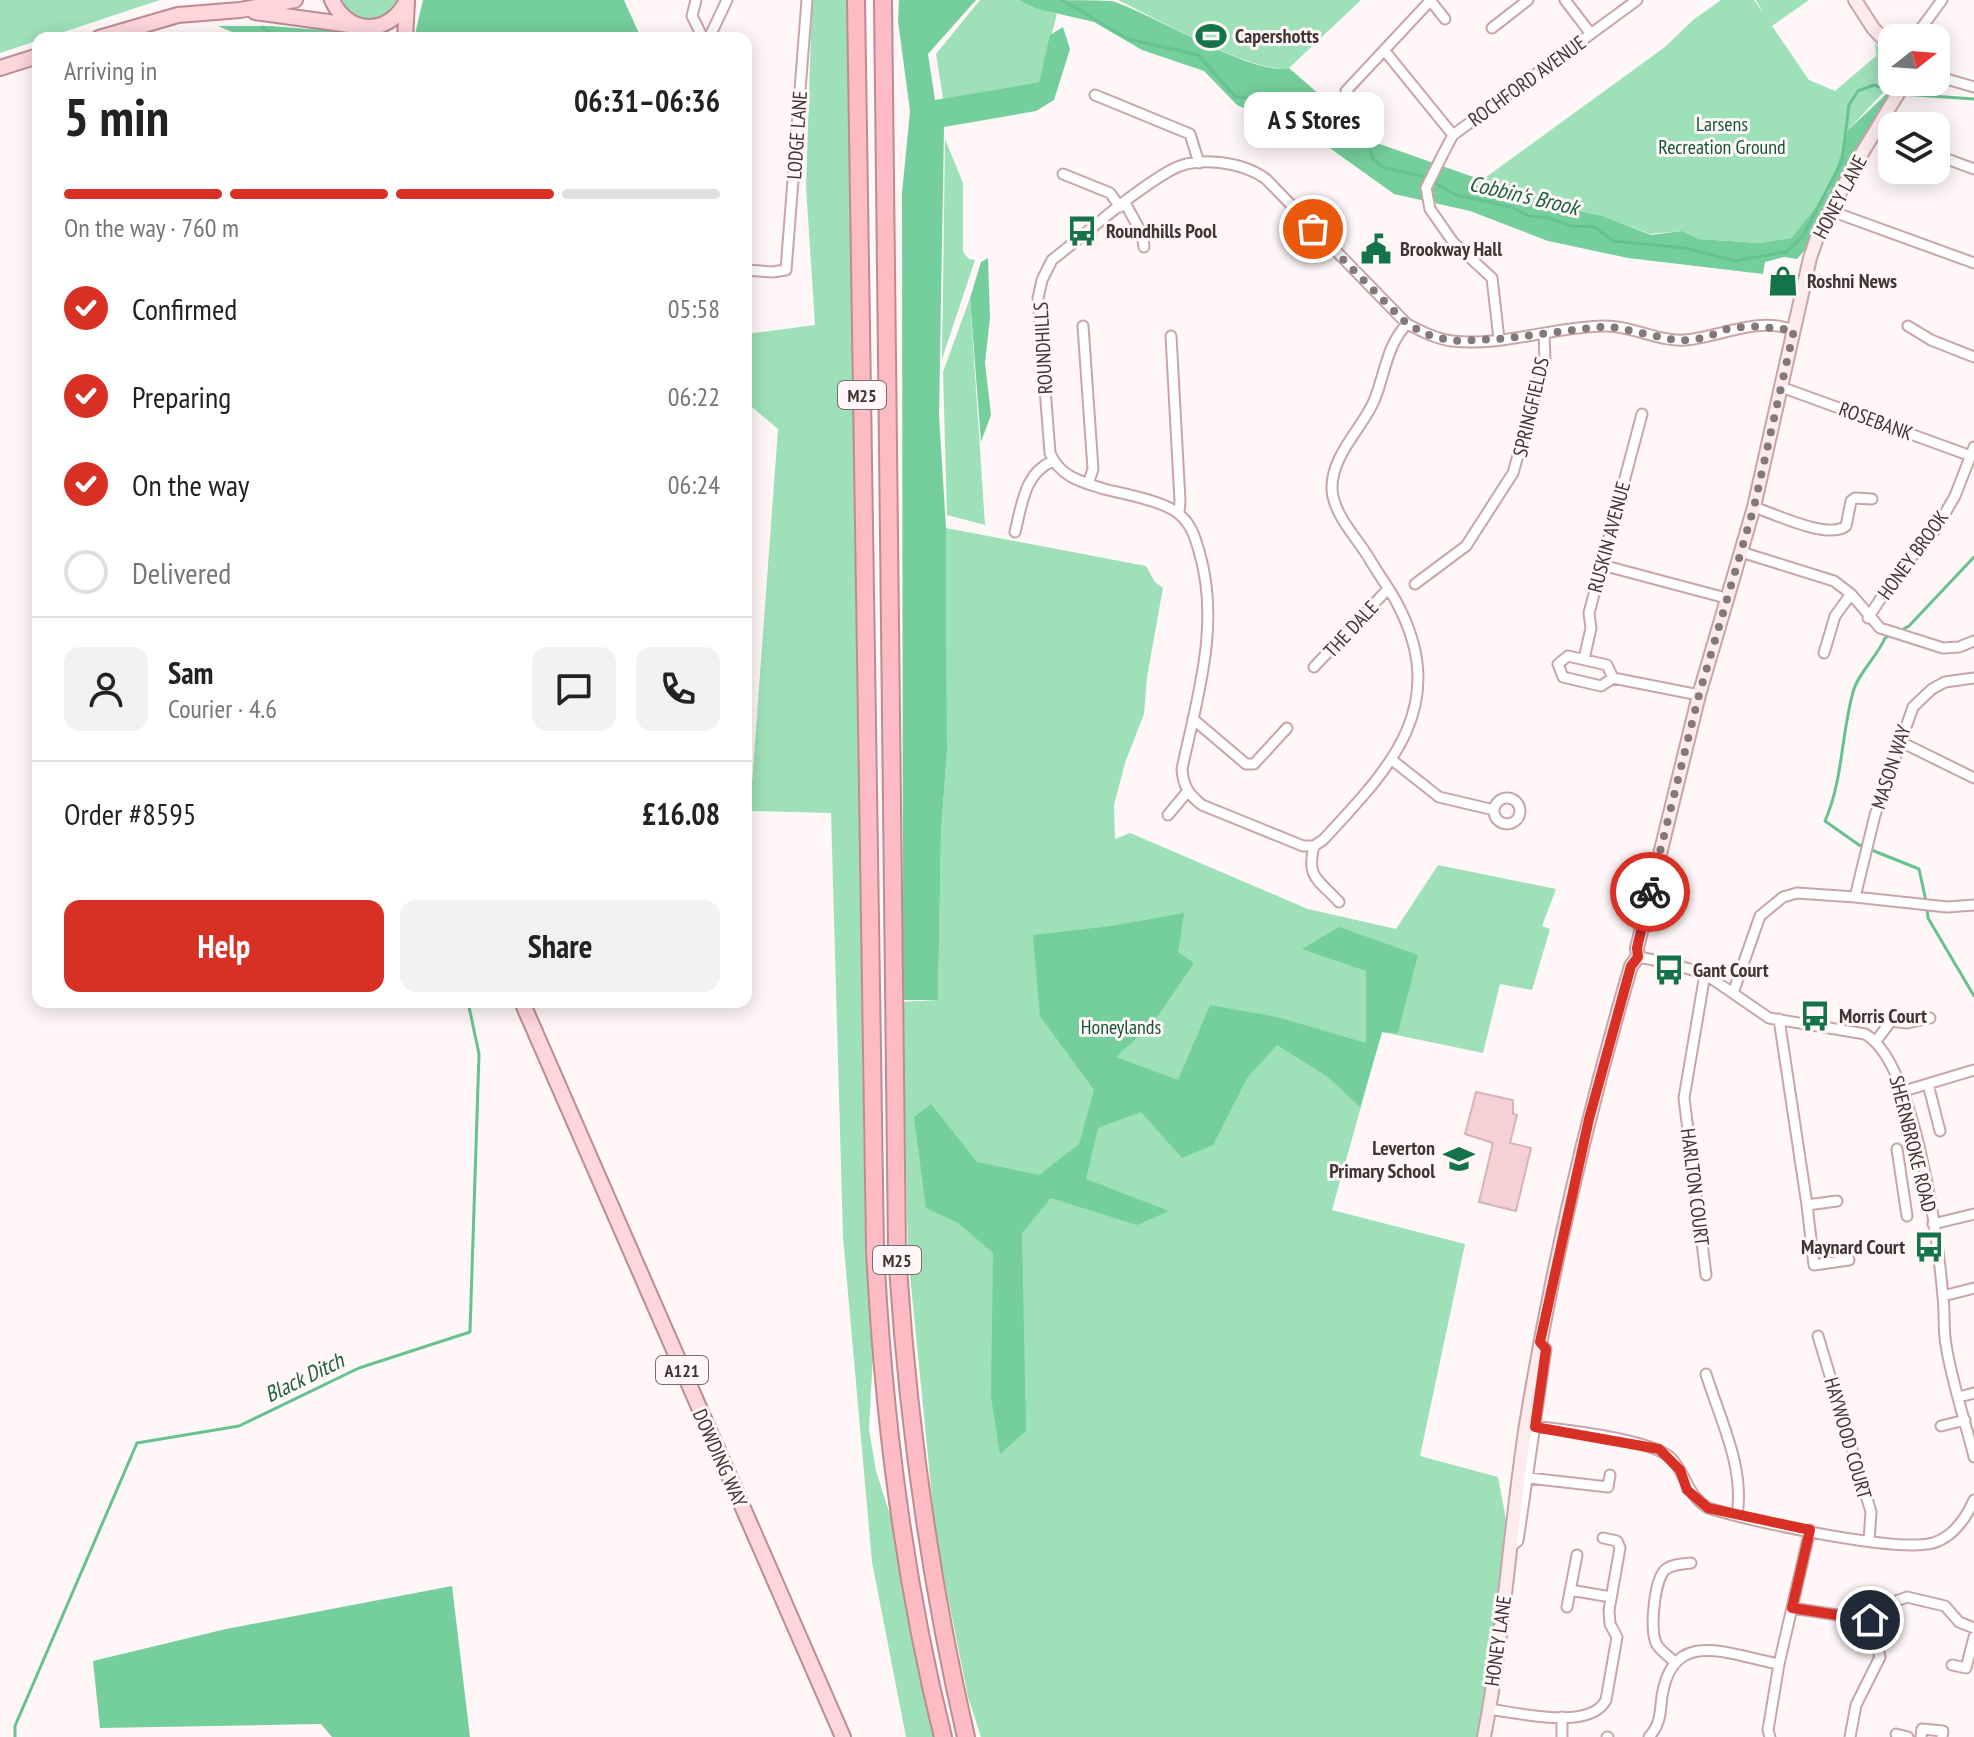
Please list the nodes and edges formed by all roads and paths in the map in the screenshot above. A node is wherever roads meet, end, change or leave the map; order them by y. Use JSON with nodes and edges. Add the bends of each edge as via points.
{"nodes":[{"id":1,"x":295,"y":0,"type":"edge"},
{"id":2,"x":332,"y":0,"type":"edge"},
{"id":3,"x":696,"y":0,"type":"edge"},
{"id":4,"x":727,"y":0,"type":"edge"},
{"id":5,"x":807,"y":0,"type":"edge"},
{"id":6,"x":856,"y":0,"type":"edge"},
{"id":7,"x":883,"y":0,"type":"edge"},
{"id":8,"x":1430,"y":0,"type":"edge"},
{"id":9,"x":1528,"y":0,"type":"edge"},
{"id":10,"x":1565,"y":0,"type":"edge"},
{"id":11,"x":1637,"y":0,"type":"edge"},
{"id":12,"x":1855,"y":0,"type":"edge"},
{"id":13,"x":1942,"y":0,"type":"edge"},
{"id":14,"x":407,"y":1,"type":"edge"},
{"id":15,"x":240,"y":10,"type":"junction"},
{"id":16,"x":1445,"y":19,"type":"dead end"},
{"id":17,"x":1924,"y":24,"type":"edge"},
{"id":18,"x":1492,"y":28,"type":"dead end"},
{"id":19,"x":365,"y":31,"type":"edge"},
{"id":20,"x":120,"y":32,"type":"edge"},
{"id":21,"x":405,"y":32,"type":"edge"},
{"id":22,"x":702,"y":32,"type":"edge"},
{"id":23,"x":709,"y":32,"type":"edge"},
{"id":24,"x":1878,"y":33,"type":"edge"},
{"id":25,"x":1591,"y":34,"type":"junction"},
{"id":26,"x":1384,"y":50,"type":"junction"},
{"id":27,"x":32,"y":58,"type":"edge"},
{"id":28,"x":0,"y":68,"type":"edge"},
{"id":29,"x":1950,"y":80,"type":"edge"},
{"id":30,"x":1974,"y":87,"type":"edge"},
{"id":31,"x":1346,"y":91,"type":"dead end"},
{"id":32,"x":1095,"y":95,"type":"dead end"},
{"id":33,"x":1896,"y":96,"type":"edge"},
{"id":34,"x":1876,"y":133,"type":"joint"},
{"id":35,"x":1453,"y":135,"type":"junction"},
{"id":36,"x":1950,"y":160,"type":"edge"},
{"id":37,"x":1199,"y":163,"type":"junction"},
{"id":38,"x":1974,"y":169,"type":"edge"},
{"id":39,"x":1063,"y":174,"type":"dead end"},
{"id":40,"x":1123,"y":205,"type":"junction"},
{"id":41,"x":1831,"y":211,"type":"junction"},
{"id":42,"x":1144,"y":247,"type":"dead end"},
{"id":43,"x":1974,"y":263,"type":"edge"},
{"id":44,"x":752,"y":270,"type":"edge"},
{"id":45,"x":1407,"y":324,"type":"junction"},
{"id":46,"x":1083,"y":326,"type":"dead end"},
{"id":47,"x":1908,"y":326,"type":"dead end"},
{"id":48,"x":1794,"y":330,"type":"junction"},
{"id":49,"x":1544,"y":334,"type":"junction"},
{"id":50,"x":1171,"y":336,"type":"dead end"},
{"id":51,"x":1499,"y":339,"type":"junction"},
{"id":52,"x":1974,"y":357,"type":"edge"},
{"id":53,"x":1781,"y":387,"type":"junction"},
{"id":54,"x":1642,"y":414,"type":"dead end"},
{"id":55,"x":1972,"y":451,"type":"edge"},
{"id":56,"x":1053,"y":461,"type":"junction"},
{"id":57,"x":1088,"y":484,"type":"junction"},
{"id":58,"x":1872,"y":499,"type":"dead end"},
{"id":59,"x":1754,"y":507,"type":"junction"},
{"id":60,"x":1179,"y":513,"type":"junction"},
{"id":61,"x":1015,"y":532,"type":"dead end"},
{"id":62,"x":1741,"y":552,"type":"junction"},
{"id":63,"x":1602,"y":565,"type":"junction"},
{"id":64,"x":1415,"y":584,"type":"dead end"},
{"id":65,"x":1387,"y":590,"type":"junction"},
{"id":66,"x":1851,"y":594,"type":"junction"},
{"id":67,"x":1726,"y":598,"type":"junction"},
{"id":68,"x":1868,"y":618,"type":"junction"},
{"id":69,"x":1974,"y":641,"type":"edge"},
{"id":70,"x":1824,"y":653,"type":"dead end"},
{"id":71,"x":1584,"y":659,"type":"junction"},
{"id":72,"x":1314,"y":667,"type":"dead end"},
{"id":73,"x":1613,"y":678,"type":"junction"},
{"id":74,"x":1974,"y":678,"type":"edge"},
{"id":75,"x":1699,"y":695,"type":"junction"},
{"id":76,"x":1193,"y":719,"type":"junction"},
{"id":77,"x":1287,"y":728,"type":"dead end"},
{"id":78,"x":1899,"y":741,"type":"junction"},
{"id":79,"x":1392,"y":760,"type":"junction"},
{"id":80,"x":1974,"y":778,"type":"edge"},
{"id":81,"x":1188,"y":791,"type":"junction"},
{"id":82,"x":1494,"y":810,"type":"dead end"},
{"id":83,"x":1168,"y":815,"type":"dead end"},
{"id":84,"x":1314,"y":846,"type":"junction"},
{"id":85,"x":1855,"y":897,"type":"junction"},
{"id":86,"x":1339,"y":902,"type":"dead end"},
{"id":87,"x":1974,"y":905,"type":"edge"},
{"id":88,"x":1638,"y":957,"type":"junction"},
{"id":89,"x":1705,"y":974,"type":"junction"},
{"id":90,"x":1733,"y":993,"type":"junction"},
{"id":91,"x":525,"y":1008,"type":"edge"},
{"id":92,"x":1930,"y":1018,"type":"dead end"},
{"id":93,"x":1779,"y":1019,"type":"junction"},
{"id":94,"x":1876,"y":1041,"type":"junction"},
{"id":95,"x":1974,"y":1070,"type":"edge"},
{"id":96,"x":1928,"y":1084,"type":"junction"},
{"id":97,"x":1904,"y":1091,"type":"junction"},
{"id":98,"x":1940,"y":1131,"type":"dead end"},
{"id":99,"x":1897,"y":1149,"type":"dead end"},
{"id":100,"x":1922,"y":1167,"type":"junction"},
{"id":101,"x":1901,"y":1173,"type":"junction"},
{"id":102,"x":1837,"y":1201,"type":"dead end"},
{"id":103,"x":1807,"y":1205,"type":"junction"},
{"id":104,"x":1974,"y":1214,"type":"edge"},
{"id":105,"x":1907,"y":1216,"type":"dead end"},
{"id":106,"x":1933,"y":1224,"type":"junction"},
{"id":107,"x":1849,"y":1260,"type":"dead end"},
{"id":108,"x":1706,"y":1275,"type":"dead end"},
{"id":109,"x":1974,"y":1288,"type":"edge"},
{"id":110,"x":1943,"y":1296,"type":"junction"},
{"id":111,"x":1818,"y":1336,"type":"dead end"},
{"id":112,"x":1706,"y":1374,"type":"dead end"},
{"id":113,"x":1974,"y":1393,"type":"edge"},
{"id":114,"x":1959,"y":1397,"type":"junction"},
{"id":115,"x":1965,"y":1420,"type":"junction"},
{"id":116,"x":1531,"y":1426,"type":"junction"},
{"id":117,"x":1941,"y":1426,"type":"dead end"},
{"id":118,"x":1974,"y":1457,"type":"edge"},
{"id":119,"x":1610,"y":1475,"type":"dead end"},
{"id":120,"x":1529,"y":1478,"type":"junction"},
{"id":121,"x":1974,"y":1500,"type":"edge"},
{"id":122,"x":1737,"y":1515,"type":"junction"},
{"id":123,"x":1810,"y":1530,"type":"junction"},
{"id":124,"x":1603,"y":1538,"type":"dead end"},
{"id":125,"x":1869,"y":1541,"type":"junction"},
{"id":126,"x":1511,"y":1546,"type":"junction"},
{"id":127,"x":1577,"y":1555,"type":"dead end"},
{"id":128,"x":1691,"y":1563,"type":"dead end"},
{"id":129,"x":1570,"y":1590,"type":"junction"},
{"id":130,"x":1611,"y":1597,"type":"junction"},
{"id":131,"x":1567,"y":1607,"type":"dead end"},
{"id":132,"x":1792,"y":1608,"type":"junction"},
{"id":133,"x":1870,"y":1620,"type":"junction"},
{"id":134,"x":1974,"y":1628,"type":"edge"},
{"id":135,"x":1974,"y":1637,"type":"edge"},
{"id":136,"x":1673,"y":1661,"type":"junction"},
{"id":137,"x":1779,"y":1664,"type":"junction"},
{"id":138,"x":1952,"y":1665,"type":"dead end"},
{"id":139,"x":1489,"y":1709,"type":"junction"},
{"id":140,"x":1562,"y":1717,"type":"junction"},
{"id":141,"x":1896,"y":1734,"type":"dead end"},
{"id":142,"x":843,"y":1737,"type":"edge"},
{"id":143,"x":943,"y":1737,"type":"edge"},
{"id":144,"x":966,"y":1737,"type":"edge"},
{"id":145,"x":1484,"y":1737,"type":"edge"},
{"id":146,"x":1562,"y":1737,"type":"edge"},
{"id":147,"x":1649,"y":1737,"type":"edge"},
{"id":148,"x":1770,"y":1737,"type":"edge"},
{"id":149,"x":1850,"y":1737,"type":"edge"},
{"id":150,"x":1908,"y":1737,"type":"edge"},
{"id":151,"x":1921,"y":1737,"type":"edge"},
{"id":152,"x":1942,"y":1737,"type":"edge"}],
"edges":[{"from":1,"to":15,"type":"main road"},
{"from":2,"to":19,"type":"main road","via":[[343,18]]},
{"from":3,"to":22,"type":"street","via":[[692,16]]},
{"from":4,"to":23,"type":"street"},
{"from":5,"to":44,"type":"street","name":"LODGE LANE","via":[[786,270]]},
{"from":6,"to":143,"type":"highway","number":"M25","via":[[877,1286],[901,1518]]},
{"from":7,"to":144,"type":"highway","number":"M25","via":[[897,1252],[921,1507]]},
{"from":8,"to":16,"type":"street"},
{"from":8,"to":26,"type":"street"},
{"from":9,"to":18,"type":"street"},
{"from":10,"to":25,"type":"street"},
{"from":11,"to":25,"type":"street","name":"ROCHFORD AVENUE"},
{"from":12,"to":24,"type":"street"},
{"from":13,"to":17,"type":"street"},
{"from":14,"to":19,"type":"main road","via":[[392,20]]},
{"from":14,"to":21,"type":"main road"},
{"from":15,"to":19,"type":"main road"},
{"from":15,"to":20,"type":"main road","via":[[178,15]]},
{"from":25,"to":35,"type":"street","name":"ROCHFORD AVENUE"},
{"from":26,"to":31,"type":"street"},
{"from":26,"to":35,"type":"street"},
{"from":27,"to":28,"type":"main road"},
{"from":29,"to":30,"type":"street"},
{"from":32,"to":37,"type":"street","via":[[1190,134]]},
{"from":33,"to":34,"type":"street","name":"HONEY LANE"},
{"from":34,"to":41,"type":"street","name":"HONEY LANE"},
{"from":35,"to":51,"type":"street","name":"ROCHFORD AVENUE","via":[[1426,188],[1430,209],[1453,242],[1492,278]]},
{"from":36,"to":38,"type":"street"},
{"from":37,"to":40,"type":"street","name":"ROUNDHILLS","via":[[1174,168]]},
{"from":37,"to":45,"type":"street","name":"ROUNDHILLS","via":[[1241,165],[1266,179]]},
{"from":39,"to":40,"type":"street","via":[[1110,193]]},
{"from":40,"to":42,"type":"street","via":[[1142,234]]},
{"from":40,"to":56,"type":"street","name":"ROUNDHILLS","via":[[1052,260],[1042,280],[1038,319]]},
{"from":41,"to":43,"type":"street"},
{"from":41,"to":48,"type":"street","name":"HONEY LANE","via":[[1810,258]]},
{"from":45,"to":51,"type":"street","name":"ROUNDHILLS","via":[[1453,341]]},
{"from":45,"to":65,"type":"street","via":[[1387,355],[1373,404],[1342,455],[1332,489],[1336,508]]},
{"from":46,"to":57,"type":"street","via":[[1093,469]]},
{"from":47,"to":52,"type":"street"},
{"from":48,"to":49,"type":"street","name":"ROUNDHILLS","via":[[1750,326],[1679,341],[1608,326]]},
{"from":48,"to":53,"type":"street","name":"HONEY LANE"},
{"from":49,"to":51,"type":"street","name":"ROUNDHILLS"},
{"from":49,"to":64,"type":"street","name":"SPRINGFIELDS","via":[[1545,360],[1513,473],[1466,546]]},
{"from":50,"to":60,"type":"street"},
{"from":53,"to":55,"type":"street","name":"ROSEBANK"},
{"from":53,"to":59,"type":"street","name":"HONEY LANE"},
{"from":54,"to":63,"type":"street","name":"RUSKIN AVENUE"},
{"from":55,"to":68,"type":"street","name":"HONEY BROOK","via":[[1936,529]]},
{"from":56,"to":57,"type":"street","via":[[1065,474]]},
{"from":56,"to":61,"type":"street","via":[[1040,466],[1030,480]]},
{"from":57,"to":60,"type":"street"},
{"from":58,"to":59,"type":"street","via":[[1851,501],[1846,526],[1831,531]]},
{"from":59,"to":62,"type":"street","name":"HONEY LANE"},
{"from":60,"to":76,"type":"street","via":[[1194,533],[1209,602]]},
{"from":62,"to":66,"type":"street","via":[[1834,581]]},
{"from":62,"to":67,"type":"street","name":"HONEY LANE"},
{"from":63,"to":67,"type":"street"},
{"from":63,"to":71,"type":"street","name":"RUSKIN AVENUE"},
{"from":65,"to":72,"type":"street","name":"THE DALE"},
{"from":65,"to":79,"type":"street","via":[[1406,625],[1418,680],[1414,716]]},
{"from":66,"to":68,"type":"street"},
{"from":66,"to":70,"type":"street","via":[[1835,616]]},
{"from":67,"to":75,"type":"street","name":"HONEY LANE"},
{"from":68,"to":69,"type":"street","via":[[1885,629],[1952,648]]},
{"from":71,"to":73,"type":"street","via":[[1607,665]]},
{"from":71,"to":73,"type":"street","via":[[1562,658],[1558,664],[1563,677],[1601,686]]},
{"from":73,"to":75,"type":"street"},
{"from":74,"to":78,"type":"street","name":"MASON WAY","via":[[1945,682],[1921,698]]},
{"from":75,"to":88,"type":"street","name":"HONEY LANE"},
{"from":76,"to":77,"type":"street","via":[[1246,764],[1254,764]]},
{"from":76,"to":81,"type":"street","via":[[1182,769]]},
{"from":78,"to":80,"type":"street"},
{"from":78,"to":85,"type":"street","name":"MASON WAY"},
{"from":79,"to":82,"type":"street","via":[[1439,797]]},
{"from":79,"to":84,"type":"street"},
{"from":81,"to":83,"type":"street"},
{"from":81,"to":84,"type":"street","via":[[1202,805]]},
{"from":84,"to":86,"type":"street","via":[[1312,872]]},
{"from":85,"to":87,"type":"street"},
{"from":85,"to":90,"type":"street","via":[[1783,897],[1760,916]]},
{"from":88,"to":89,"type":"street"},
{"from":88,"to":116,"type":"street","name":"HONEY LANE","via":[[1631,966],[1589,1119],[1540,1342]]},
{"from":89,"to":90,"type":"street"},
{"from":89,"to":108,"type":"street","name":"HARLTON COURT","via":[[1684,1098]]},
{"from":90,"to":93,"type":"street","via":[[1752,1009]]},
{"from":91,"to":142,"type":"main road","name":"DOWDING WAY","number":"A121"},
{"from":92,"to":94,"type":"street","via":[[1891,1021]]},
{"from":93,"to":94,"type":"street","via":[[1854,1031]]},
{"from":93,"to":103,"type":"street"},
{"from":94,"to":97,"type":"street","name":"SHERNBROKE ROAD"},
{"from":95,"to":96,"type":"street"},
{"from":96,"to":97,"type":"street"},
{"from":96,"to":98,"type":"street"},
{"from":97,"to":100,"type":"street","name":"SHERNBROKE ROAD"},
{"from":99,"to":101,"type":"street"},
{"from":100,"to":101,"type":"street"},
{"from":100,"to":106,"type":"street","name":"SHERNBROKE ROAD"},
{"from":101,"to":105,"type":"street"},
{"from":102,"to":103,"type":"street"},
{"from":103,"to":107,"type":"street","via":[[1814,1265]]},
{"from":104,"to":106,"type":"street"},
{"from":106,"to":110,"type":"street","name":"SHERNBROKE ROAD"},
{"from":109,"to":110,"type":"street"},
{"from":110,"to":114,"type":"street","name":"SHERNBROKE ROAD","via":[[1946,1344]]},
{"from":111,"to":125,"type":"street","name":"HAYWOOD COURT","via":[[1871,1512]]},
{"from":112,"to":122,"type":"street","via":[[1736,1467],[1741,1493]]},
{"from":113,"to":114,"type":"street"},
{"from":114,"to":115,"type":"street","name":"SHERNBROKE ROAD"},
{"from":115,"to":117,"type":"street"},
{"from":115,"to":118,"type":"street","name":"SHERNBROKE ROAD"},
{"from":116,"to":120,"type":"street","name":"HONEY LANE"},
{"from":116,"to":122,"type":"street","via":[[1659,1449],[1675,1463],[1697,1502]]},
{"from":116,"to":126,"type":"street","name":"HONEY LANE"},
{"from":119,"to":120,"type":"street","via":[[1608,1487]]},
{"from":120,"to":126,"type":"street","name":"HONEY LANE","via":[[1518,1541]]},
{"from":121,"to":125,"type":"street","via":[[1957,1527],[1936,1542],[1916,1546]]},
{"from":122,"to":123,"type":"street"},
{"from":123,"to":125,"type":"street"},
{"from":123,"to":132,"type":"street"},
{"from":124,"to":130,"type":"street","via":[[1617,1541],[1620,1548]]},
{"from":126,"to":139,"type":"street","name":"HONEY LANE"},
{"from":127,"to":129,"type":"street"},
{"from":128,"to":136,"type":"street","via":[[1664,1571],[1655,1602],[1652,1627],[1657,1645]]},
{"from":129,"to":130,"type":"street"},
{"from":129,"to":131,"type":"street"},
{"from":130,"to":140,"type":"street","via":[[1610,1624],[1617,1637],[1606,1700],[1595,1714]]},
{"from":132,"to":133,"type":"street"},
{"from":132,"to":137,"type":"street"},
{"from":133,"to":134,"type":"street","via":[[1907,1597],[1945,1606],[1959,1622]]},
{"from":133,"to":149,"type":"street","via":[[1880,1657],[1856,1705]]},
{"from":135,"to":138,"type":"street","via":[[1966,1668]]},
{"from":136,"to":137,"type":"street","via":[[1702,1649]]},
{"from":136,"to":147,"type":"street","via":[[1660,1720]]},
{"from":137,"to":148,"type":"street"},
{"from":139,"to":140,"type":"street"},
{"from":139,"to":145,"type":"street","name":"HONEY LANE"},
{"from":140,"to":146,"type":"street"},
{"from":141,"to":150,"type":"street"},
{"from":151,"to":152,"type":"street","via":[[1922,1729],[1943,1731]]}]}
